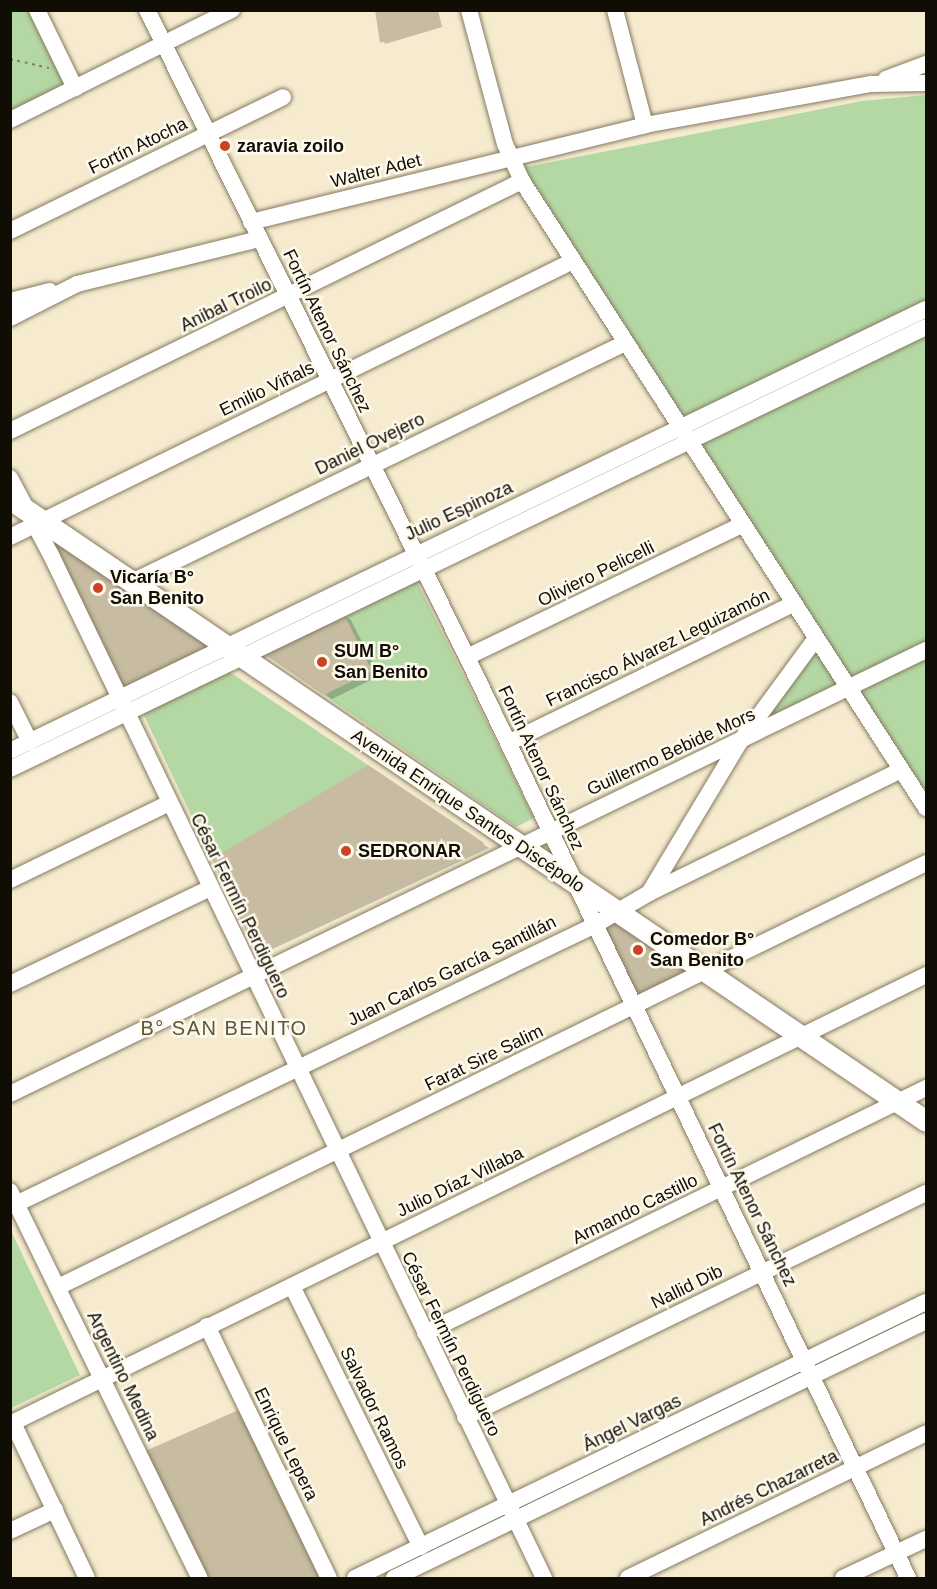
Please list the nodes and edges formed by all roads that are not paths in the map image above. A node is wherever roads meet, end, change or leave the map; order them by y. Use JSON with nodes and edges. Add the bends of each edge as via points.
{"nodes":[{"id":1,"x":37,"y":10,"type":"edge"},
{"id":2,"x":147,"y":10,"type":"edge"},
{"id":3,"x":232,"y":10,"type":"edge"},
{"id":4,"x":469,"y":10,"type":"edge"},
{"id":5,"x":615,"y":10,"type":"edge"},
{"id":6,"x":163,"y":44,"type":"junction"},
{"id":7,"x":927,"y":64,"type":"edge"},
{"id":8,"x":927,"y":82,"type":"edge"},
{"id":9,"x":871,"y":84,"type":"junction"},
{"id":10,"x":75,"y":88,"type":"junction"},
{"id":11,"x":283,"y":97,"type":"dead end"},
{"id":12,"x":10,"y":120,"type":"edge"},
{"id":13,"x":645,"y":125,"type":"junction"},
{"id":14,"x":207,"y":134,"type":"junction"},
{"id":15,"x":510,"y":158,"type":"junction"},
{"id":16,"x":522,"y":181,"type":"junction"},
{"id":17,"x":251,"y":222,"type":"junction"},
{"id":18,"x":10,"y":231,"type":"edge"},
{"id":19,"x":259,"y":238,"type":"junction"},
{"id":20,"x":573,"y":261,"type":"junction"},
{"id":21,"x":77,"y":284,"type":"junction"},
{"id":22,"x":288,"y":297,"type":"junction"},
{"id":23,"x":10,"y":301,"type":"edge"},
{"id":24,"x":927,"y":309,"type":"edge"},
{"id":25,"x":10,"y":318,"type":"edge"},
{"id":26,"x":927,"y":327,"type":"edge"},
{"id":27,"x":625,"y":343,"type":"junction"},
{"id":28,"x":330,"y":380,"type":"junction"},
{"id":29,"x":10,"y":430,"type":"edge"},
{"id":30,"x":682,"y":434,"type":"junction"},
{"id":31,"x":370,"y":465,"type":"junction"},
{"id":32,"x":10,"y":478,"type":"edge"},
{"id":33,"x":28,"y":513,"type":"edge"},
{"id":34,"x":741,"y":525,"type":"junction"},
{"id":35,"x":10,"y":537,"type":"edge"},
{"id":36,"x":419,"y":561,"type":"junction"},
{"id":37,"x":132,"y":582,"type":"junction"},
{"id":38,"x":793,"y":604,"type":"junction"},
{"id":39,"x":816,"y":638,"type":"junction"},
{"id":40,"x":927,"y":650,"type":"edge"},
{"id":41,"x":232,"y":652,"type":"junction"},
{"id":42,"x":467,"y":657,"type":"junction"},
{"id":43,"x":848,"y":687,"type":"junction"},
{"id":44,"x":10,"y":702,"type":"edge"},
{"id":45,"x":122,"y":706,"type":"junction"},
{"id":46,"x":30,"y":741,"type":"junction"},
{"id":47,"x":508,"y":743,"type":"junction"},
{"id":48,"x":739,"y":743,"type":"junction"},
{"id":49,"x":10,"y":751,"type":"edge"},
{"id":50,"x":10,"y":769,"type":"edge"},
{"id":51,"x":901,"y":770,"type":"junction"},
{"id":52,"x":169,"y":803,"type":"junction"},
{"id":53,"x":927,"y":808,"type":"edge"},
{"id":54,"x":550,"y":831,"type":"junction"},
{"id":55,"x":518,"y":846,"type":"junction"},
{"id":56,"x":927,"y":863,"type":"edge"},
{"id":57,"x":10,"y":880,"type":"edge"},
{"id":58,"x":573,"y":883,"type":"junction"},
{"id":59,"x":210,"y":888,"type":"junction"},
{"id":60,"x":649,"y":893,"type":"junction"},
{"id":61,"x":618,"y":913,"type":"junction"},
{"id":62,"x":592,"y":926,"type":"junction"},
{"id":63,"x":706,"y":972,"type":"junction"},
{"id":64,"x":927,"y":975,"type":"edge"},
{"id":65,"x":252,"y":977,"type":"junction"},
{"id":66,"x":10,"y":984,"type":"edge"},
{"id":67,"x":633,"y":1008,"type":"junction"},
{"id":68,"x":802,"y":1036,"type":"junction"},
{"id":69,"x":297,"y":1067,"type":"junction"},
{"id":70,"x":927,"y":1088,"type":"edge"},
{"id":71,"x":10,"y":1094,"type":"edge"},
{"id":72,"x":677,"y":1098,"type":"junction"},
{"id":73,"x":898,"y":1101,"type":"junction"},
{"id":74,"x":927,"y":1120,"type":"edge"},
{"id":75,"x":337,"y":1152,"type":"junction"},
{"id":76,"x":722,"y":1188,"type":"junction"},
{"id":77,"x":927,"y":1193,"type":"edge"},
{"id":78,"x":13,"y":1197,"type":"edge"},
{"id":79,"x":380,"y":1242,"type":"junction"},
{"id":80,"x":764,"y":1272,"type":"junction"},
{"id":81,"x":292,"y":1286,"type":"junction"},
{"id":82,"x":58,"y":1287,"type":"junction"},
{"id":83,"x":927,"y":1302,"type":"edge"},
{"id":84,"x":927,"y":1321,"type":"edge"},
{"id":85,"x":207,"y":1326,"type":"junction"},
{"id":86,"x":425,"y":1333,"type":"junction"},
{"id":87,"x":806,"y":1361,"type":"junction"},
{"id":88,"x":102,"y":1377,"type":"junction"},
{"id":89,"x":812,"y":1377,"type":"junction"},
{"id":90,"x":465,"y":1417,"type":"junction"},
{"id":91,"x":12,"y":1423,"type":"edge"},
{"id":92,"x":927,"y":1433,"type":"edge"},
{"id":93,"x":855,"y":1468,"type":"junction"},
{"id":94,"x":55,"y":1510,"type":"junction"},
{"id":95,"x":512,"y":1512,"type":"junction"},
{"id":96,"x":10,"y":1531,"type":"edge"},
{"id":97,"x":927,"y":1539,"type":"edge"},
{"id":98,"x":421,"y":1546,"type":"junction"},
{"id":99,"x":896,"y":1554,"type":"junction"},
{"id":100,"x":87,"y":1578,"type":"edge"},
{"id":101,"x":200,"y":1578,"type":"edge"},
{"id":102,"x":329,"y":1578,"type":"edge"},
{"id":103,"x":355,"y":1578,"type":"edge"},
{"id":104,"x":394,"y":1578,"type":"edge"},
{"id":105,"x":544,"y":1578,"type":"edge"},
{"id":106,"x":628,"y":1578,"type":"edge"},
{"id":107,"x":843,"y":1578,"type":"edge"},
{"id":108,"x":908,"y":1578,"type":"edge"}],
"edges":[{"from":1,"to":10,"type":"street"},
{"from":2,"to":6,"type":"street","name":"Fortín Atenor Sánchez"},
{"from":3,"to":6,"type":"street"},
{"from":4,"to":15,"type":"street"},
{"from":5,"to":13,"type":"street"},
{"from":6,"to":10,"type":"street"},
{"from":6,"to":14,"type":"street","name":"Fortín Atenor Sánchez"},
{"from":7,"to":9,"type":"street"},
{"from":8,"to":9,"type":"street"},
{"from":9,"to":13,"type":"street","name":"Walter Adet"},
{"from":10,"to":12,"type":"street"},
{"from":11,"to":14,"type":"street","name":"Fortín Atocha"},
{"from":13,"to":15,"type":"street","name":"Walter Adet"},
{"from":14,"to":17,"type":"street","name":"Fortín Atenor Sánchez"},
{"from":14,"to":18,"type":"street","name":"Fortín Atocha"},
{"from":15,"to":16,"type":"street"},
{"from":15,"to":17,"type":"street","name":"Walter Adet"},
{"from":16,"to":20,"type":"street"},
{"from":16,"to":22,"type":"street","name":"Anibal Troilo"},
{"from":17,"to":19,"type":"street","name":"Fortín Atenor Sánchez"},
{"from":19,"to":21,"type":"street"},
{"from":19,"to":22,"type":"street","name":"Fortín Atenor Sánchez"},
{"from":20,"to":27,"type":"street"},
{"from":20,"to":28,"type":"street","name":"Emilio Viñals"},
{"from":21,"to":23,"type":"street"},
{"from":21,"to":25,"type":"street"},
{"from":22,"to":28,"type":"street","name":"Fortín Atenor Sánchez"},
{"from":22,"to":29,"type":"street","name":"Anibal Troilo"},
{"from":24,"to":30,"type":"street","name":"Julio Espinoza"},
{"from":26,"to":30,"type":"street","name":"Julio Espinoza"},
{"from":27,"to":30,"type":"street"},
{"from":27,"to":31,"type":"street","name":"Daniel Ovejero"},
{"from":28,"to":31,"type":"street","name":"Fortín Atenor Sánchez"},
{"from":28,"to":33,"type":"street","name":"Emilio Viñals"},
{"from":30,"to":34,"type":"street"},
{"from":30,"to":36,"type":"street","name":"Julio Espinoza"},
{"from":31,"to":36,"type":"street","name":"Fortín Atenor Sánchez"},
{"from":31,"to":37,"type":"street","name":"Daniel Ovejero"},
{"from":32,"to":33,"type":"street","name":"César Fermín Perdiguero"},
{"from":33,"to":35,"type":"street","name":"Emilio Viñals"},
{"from":33,"to":37,"type":"main road","name":"Avenida Enrique Santos Discépolo"},
{"from":33,"to":45,"type":"street","name":"César Fermín Perdiguero"},
{"from":34,"to":38,"type":"street"},
{"from":34,"to":42,"type":"street","name":"Oliviero Pelicelli"},
{"from":36,"to":41,"type":"street","name":"Julio Espinoza"},
{"from":36,"to":42,"type":"street","name":"Fortín Atenor Sánchez"},
{"from":37,"to":41,"type":"main road","name":"Avenida Enrique Santos Discépolo"},
{"from":38,"to":39,"type":"street"},
{"from":38,"to":47,"type":"street","name":"Francisco Álvarez Leguizamón"},
{"from":39,"to":43,"type":"street"},
{"from":39,"to":48,"type":"street"},
{"from":40,"to":43,"type":"street","name":"Guillermo Bebide Mors"},
{"from":41,"to":45,"type":"street","name":"Julio Espinoza"},
{"from":41,"to":55,"type":"main road","name":"Avenida Enrique Santos Discépolo"},
{"from":42,"to":47,"type":"street","name":"Fortín Atenor Sánchez"},
{"from":43,"to":48,"type":"street","name":"Guillermo Bebide Mors"},
{"from":43,"to":51,"type":"street"},
{"from":44,"to":46,"type":"street"},
{"from":45,"to":46,"type":"street","name":"Julio Espinoza"},
{"from":45,"to":50,"type":"street","name":"Julio Espinoza"},
{"from":45,"to":52,"type":"street","name":"César Fermín Perdiguero"},
{"from":46,"to":49,"type":"street","name":"Julio Espinoza"},
{"from":47,"to":54,"type":"street","name":"Fortín Atenor Sánchez"},
{"from":48,"to":54,"type":"street","name":"Guillermo Bebide Mors"},
{"from":48,"to":60,"type":"street"},
{"from":51,"to":53,"type":"street"},
{"from":51,"to":60,"type":"street","name":"Juan Carlos García Santillán"},
{"from":52,"to":57,"type":"street"},
{"from":52,"to":59,"type":"street","name":"César Fermín Perdiguero"},
{"from":54,"to":55,"type":"street","name":"Guillermo Bebide Mors"},
{"from":54,"to":58,"type":"street","name":"Fortín Atenor Sánchez"},
{"from":55,"to":58,"type":"main road","name":"Avenida Enrique Santos Discépolo"},
{"from":55,"to":65,"type":"street","name":"Guillermo Bebide Mors"},
{"from":56,"to":63,"type":"street","name":"Farat Sire Salim"},
{"from":58,"to":61,"type":"main road","name":"Avenida Enrique Santos Discépolo"},
{"from":58,"to":62,"type":"street","name":"Fortín Atenor Sánchez"},
{"from":59,"to":65,"type":"street","name":"César Fermín Perdiguero"},
{"from":59,"to":66,"type":"street"},
{"from":60,"to":61,"type":"street","name":"Juan Carlos García Santillán"},
{"from":61,"to":62,"type":"street","name":"Juan Carlos García Santillán"},
{"from":61,"to":63,"type":"main road","name":"Avenida Enrique Santos Discépolo"},
{"from":62,"to":67,"type":"street","name":"Fortín Atenor Sánchez"},
{"from":62,"to":69,"type":"street","name":"Juan Carlos García Santillán"},
{"from":63,"to":67,"type":"street","name":"Farat Sire Salim"},
{"from":63,"to":68,"type":"main road","name":"Avenida Enrique Santos Discépolo"},
{"from":64,"to":68,"type":"street","name":"Julio Díaz Villaba"},
{"from":65,"to":69,"type":"street","name":"César Fermín Perdiguero"},
{"from":65,"to":71,"type":"street","name":"Guillermo Bebide Mors"},
{"from":67,"to":72,"type":"street","name":"Fortín Atenor Sánchez"},
{"from":67,"to":75,"type":"street","name":"Farat Sire Salim"},
{"from":68,"to":72,"type":"street","name":"Julio Díaz Villaba"},
{"from":68,"to":73,"type":"main road","name":"Avenida Enrique Santos Discépolo"},
{"from":69,"to":75,"type":"street","name":"César Fermín Perdiguero"},
{"from":69,"to":78,"type":"street","name":"Juan Carlos García Santillán"},
{"from":70,"to":73,"type":"street","name":"Armando Castillo"},
{"from":72,"to":76,"type":"street","name":"Fortín Atenor Sánchez"},
{"from":72,"to":79,"type":"street","name":"Julio Díaz Villaba"},
{"from":73,"to":74,"type":"main road","name":"Avenida Enrique Santos Discépolo"},
{"from":73,"to":76,"type":"street","name":"Armando Castillo"},
{"from":75,"to":79,"type":"street","name":"César Fermín Perdiguero"},
{"from":75,"to":82,"type":"street","name":"Farat Sire Salim"},
{"from":76,"to":80,"type":"street","name":"Fortín Atenor Sánchez"},
{"from":76,"to":86,"type":"street","name":"Armando Castillo"},
{"from":77,"to":80,"type":"street","name":"Nallid Dib"},
{"from":78,"to":82,"type":"street","name":"Argentino Medina"},
{"from":79,"to":81,"type":"street","name":"Julio Díaz Villaba"},
{"from":79,"to":86,"type":"street","name":"César Fermín Perdiguero"},
{"from":80,"to":87,"type":"street","name":"Fortín Atenor Sánchez"},
{"from":80,"to":90,"type":"street","name":"Nallid Dib"},
{"from":81,"to":85,"type":"street","name":"Julio Díaz Villaba"},
{"from":81,"to":98,"type":"street","name":"Salvador Ramos"},
{"from":82,"to":88,"type":"street","name":"Argentino Medina"},
{"from":83,"to":87,"type":"street","name":"Ángel Vargas"},
{"from":84,"to":89,"type":"street","name":"Ángel Vargas"},
{"from":85,"to":88,"type":"street","name":"Julio Díaz Villaba"},
{"from":85,"to":102,"type":"street","name":"Enrique Lepera"},
{"from":86,"to":90,"type":"street","name":"César Fermín Perdiguero"},
{"from":87,"to":89,"type":"street","name":"Fortín Atenor Sánchez"},
{"from":87,"to":95,"type":"street","name":"Ángel Vargas"},
{"from":88,"to":91,"type":"street","name":"Julio Díaz Villaba"},
{"from":88,"to":101,"type":"street","name":"Argentino Medina"},
{"from":89,"to":93,"type":"street","name":"Fortín Atenor Sánchez"},
{"from":89,"to":95,"type":"street","name":"Ángel Vargas"},
{"from":90,"to":95,"type":"street","name":"César Fermín Perdiguero"},
{"from":91,"to":94,"type":"street"},
{"from":92,"to":93,"type":"street","name":"Andrés Chazarreta"},
{"from":93,"to":99,"type":"street","name":"Fortín Atenor Sánchez"},
{"from":93,"to":106,"type":"street","name":"Andrés Chazarreta"},
{"from":94,"to":96,"type":"street"},
{"from":94,"to":100,"type":"street"},
{"from":95,"to":98,"type":"street","name":"Ángel Vargas"},
{"from":95,"to":104,"type":"street","name":"Ángel Vargas"},
{"from":95,"to":105,"type":"street","name":"César Fermín Perdiguero"},
{"from":97,"to":99,"type":"street"},
{"from":98,"to":103,"type":"street","name":"Ángel Vargas"},
{"from":99,"to":107,"type":"street"},
{"from":99,"to":108,"type":"street","name":"Fortín Atenor Sánchez"}]}
